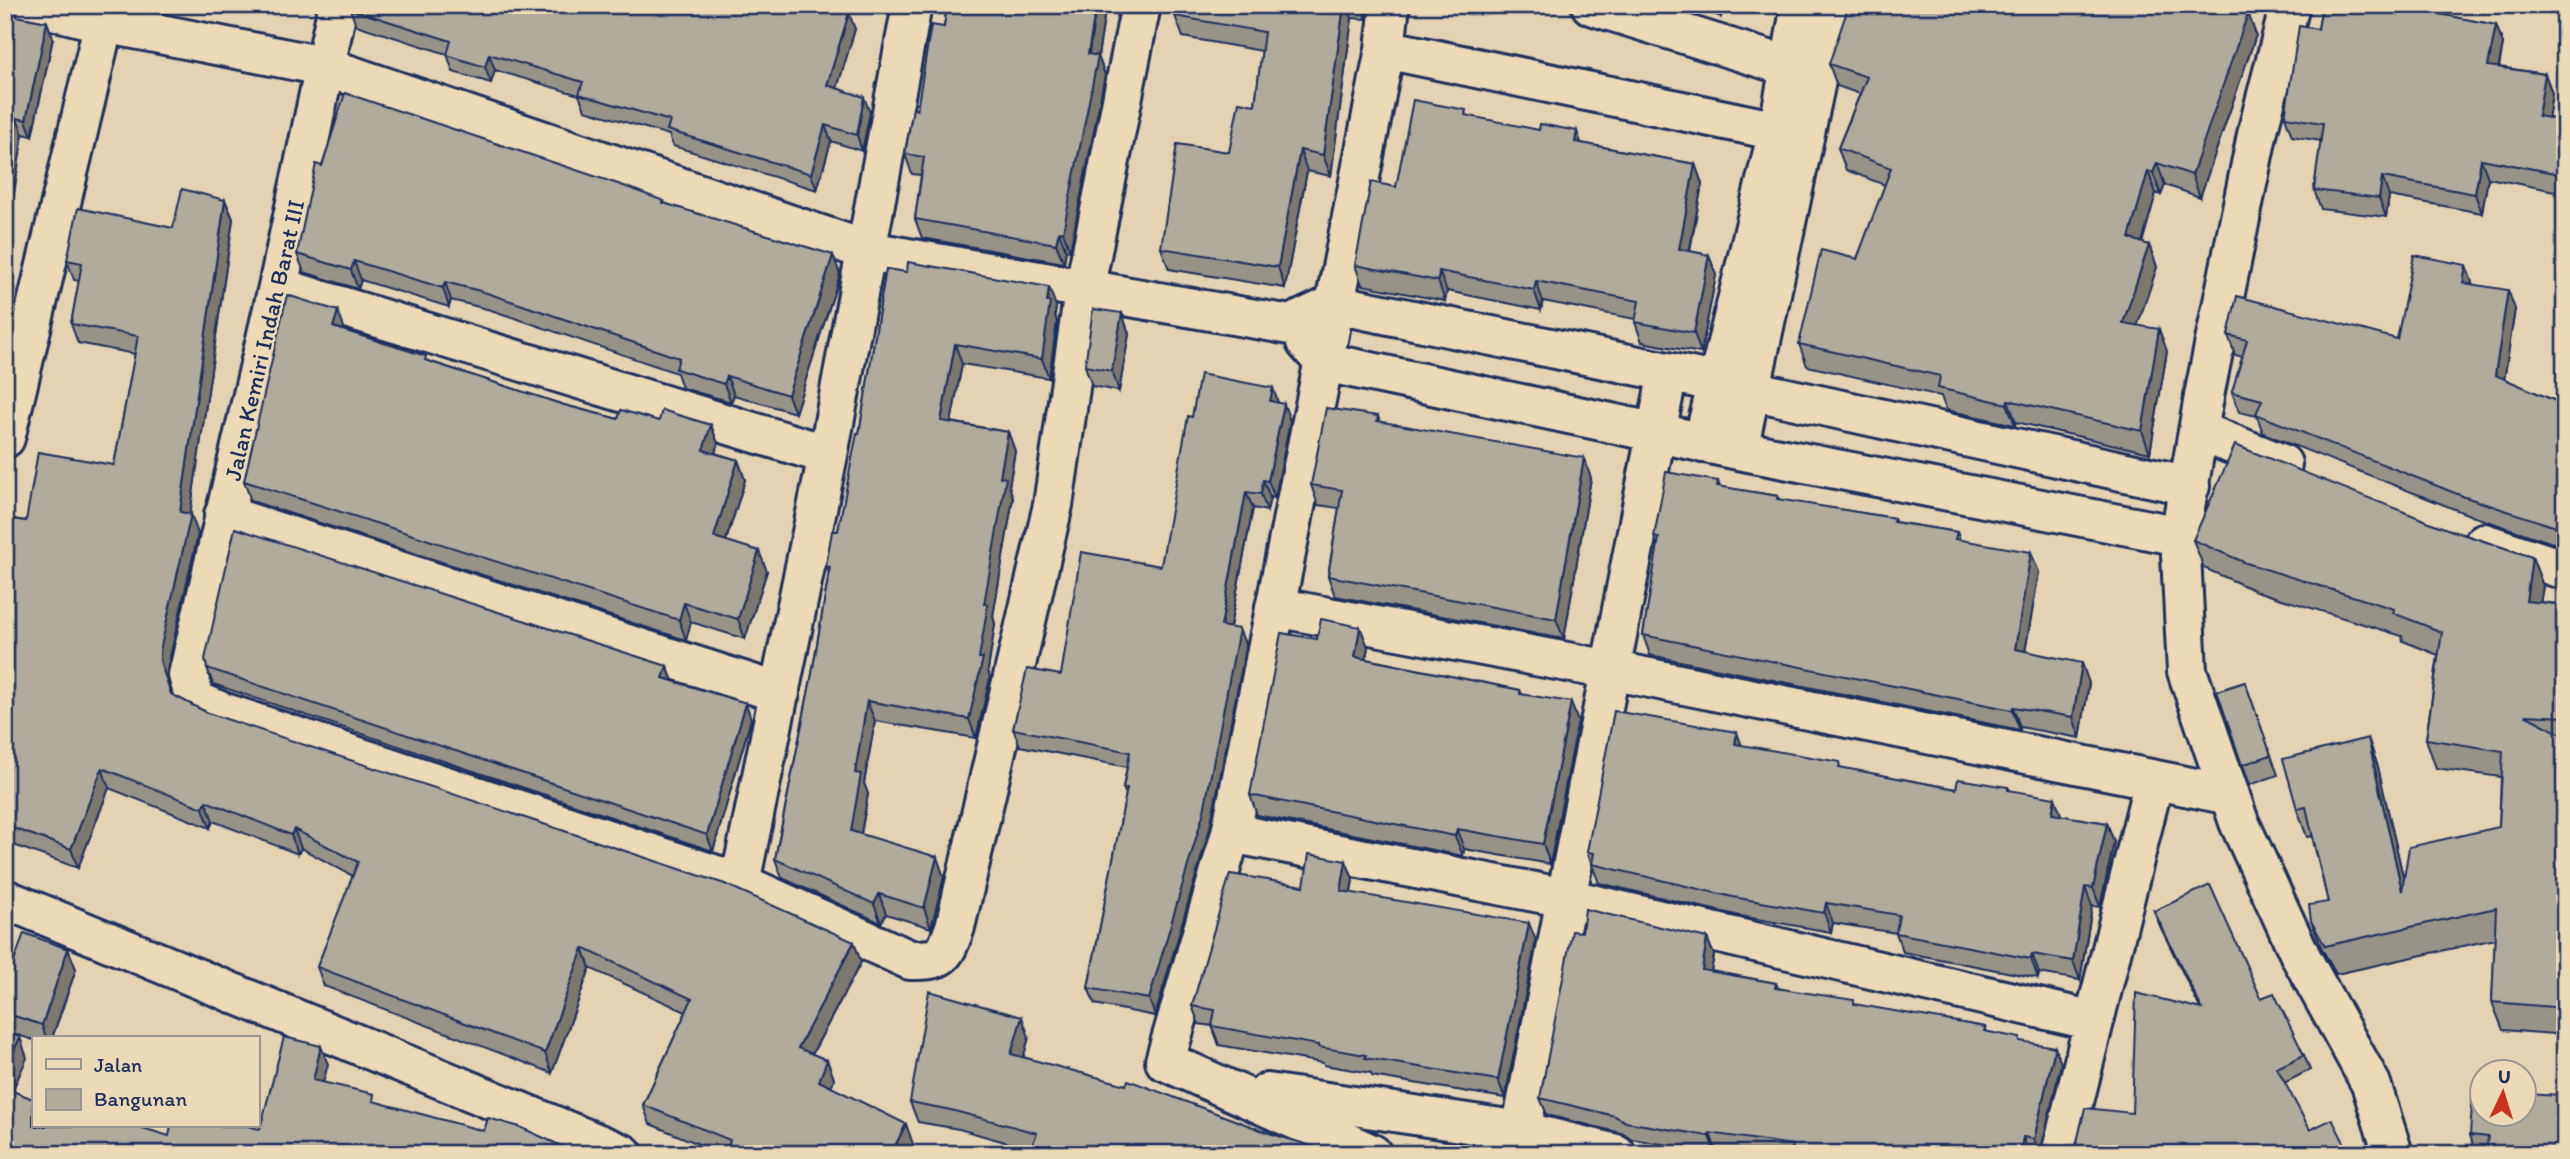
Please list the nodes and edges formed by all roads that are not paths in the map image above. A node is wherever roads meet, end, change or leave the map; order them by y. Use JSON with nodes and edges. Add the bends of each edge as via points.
{"nodes":[{"id":1,"x":34,"y":5,"type":"edge"},
{"id":2,"x":338,"y":5,"type":"edge"},
{"id":3,"x":912,"y":5,"type":"edge"},
{"id":4,"x":1140,"y":5,"type":"edge"},
{"id":5,"x":1390,"y":5,"type":"edge"},
{"id":6,"x":1591,"y":5,"type":"edge"},
{"id":7,"x":1801,"y":5,"type":"edge"},
{"id":8,"x":1832,"y":5,"type":"edge"},
{"id":9,"x":2290,"y":5,"type":"edge"},
{"id":10,"x":106,"y":14,"type":"edge"},
{"id":11,"x":1385,"y":50,"type":"junction"},
{"id":12,"x":323,"y":66,"type":"junction"},
{"id":13,"x":1803,"y":71,"type":"junction"},
{"id":14,"x":1778,"y":131,"type":"junction"},
{"id":15,"x":868,"y":251,"type":"junction"},
{"id":16,"x":278,"y":287,"type":"junction"},
{"id":17,"x":1084,"y":291,"type":"junction"},
{"id":18,"x":1335,"y":304,"type":"junction"},
{"id":19,"x":1290,"y":325,"type":"junction"},
{"id":20,"x":1324,"y":362,"type":"junction"},
{"id":21,"x":1668,"y":372,"type":"junction"},
{"id":22,"x":1733,"y":388,"type":"junction"},
{"id":23,"x":1658,"y":431,"type":"junction"},
{"id":24,"x":2199,"y":431,"type":"junction"},
{"id":25,"x":5,"y":438,"type":"edge"},
{"id":26,"x":1720,"y":447,"type":"junction"},
{"id":27,"x":828,"y":455,"type":"junction"},
{"id":28,"x":2313,"y":477,"type":"edge"},
{"id":29,"x":2190,"y":486,"type":"junction"},
{"id":30,"x":224,"y":515,"type":"junction"},
{"id":31,"x":2452,"y":532,"type":"edge"},
{"id":32,"x":2180,"y":536,"type":"junction"},
{"id":33,"x":2565,"y":570,"type":"edge"},
{"id":34,"x":1275,"y":607,"type":"junction"},
{"id":35,"x":1610,"y":670,"type":"junction"},
{"id":36,"x":780,"y":693,"type":"junction"},
{"id":37,"x":2154,"y":780,"type":"junction"},
{"id":38,"x":2230,"y":795,"type":"junction"},
{"id":39,"x":1231,"y":833,"type":"junction"},
{"id":40,"x":740,"y":883,"type":"junction"},
{"id":41,"x":1566,"y":898,"type":"junction"},
{"id":42,"x":5,"y":899,"type":"edge"},
{"id":43,"x":2094,"y":1021,"type":"junction"},
{"id":44,"x":1220,"y":1086,"type":"junction"},
{"id":45,"x":1521,"y":1131,"type":"junction"},
{"id":46,"x":623,"y":1154,"type":"edge"},
{"id":47,"x":1372,"y":1154,"type":"edge"},
{"id":48,"x":1616,"y":1154,"type":"edge"},
{"id":49,"x":2062,"y":1154,"type":"edge"},
{"id":50,"x":2393,"y":1154,"type":"edge"}],
"edges":[{"from":1,"to":10,"type":"street"},
{"from":2,"to":12,"type":"street","name":"Jalan Kemiri Indah Barat III"},
{"from":3,"to":15,"type":"street"},
{"from":4,"to":17,"type":"street"},
{"from":5,"to":11,"type":"street"},
{"from":6,"to":13,"type":"street"},
{"from":7,"to":13,"type":"street"},
{"from":8,"to":13,"type":"street"},
{"from":9,"to":24,"type":"street","via":[[2258,130]]},
{"from":10,"to":12,"type":"street"},
{"from":10,"to":25,"type":"street"},
{"from":11,"to":14,"type":"street"},
{"from":11,"to":18,"type":"street"},
{"from":12,"to":15,"type":"street"},
{"from":12,"to":16,"type":"street","name":"Jalan Kemiri Indah Barat III"},
{"from":13,"to":14,"type":"street"},
{"from":13,"to":22,"type":"street"},
{"from":14,"to":22,"type":"street"},
{"from":15,"to":17,"type":"street"},
{"from":15,"to":27,"type":"street"},
{"from":16,"to":27,"type":"street"},
{"from":16,"to":30,"type":"street","name":"Jalan Kemiri Indah Barat III"},
{"from":17,"to":19,"type":"street"},
{"from":17,"to":40,"type":"street","via":[[1053,505],[956,927],[945,953],[936,960],[910,960]]},
{"from":18,"to":19,"type":"street"},
{"from":18,"to":20,"type":"street"},
{"from":18,"to":21,"type":"street"},
{"from":19,"to":20,"type":"street"},
{"from":20,"to":23,"type":"street"},
{"from":20,"to":34,"type":"street"},
{"from":21,"to":22,"type":"street"},
{"from":21,"to":23,"type":"street"},
{"from":22,"to":26,"type":"street"},
{"from":22,"to":29,"type":"street"},
{"from":23,"to":26,"type":"street"},
{"from":23,"to":35,"type":"street"},
{"from":24,"to":28,"type":"street"},
{"from":24,"to":29,"type":"street"},
{"from":26,"to":32,"type":"street"},
{"from":27,"to":36,"type":"street"},
{"from":29,"to":32,"type":"street"},
{"from":30,"to":36,"type":"street"},
{"from":30,"to":40,"type":"street","name":"Jalan Kemiri Indah Barat III","via":[[188,675],[195,700]]},
{"from":31,"to":33,"type":"street"},
{"from":32,"to":38,"type":"street","via":[[2188,671]]},
{"from":34,"to":35,"type":"street"},
{"from":34,"to":39,"type":"street"},
{"from":35,"to":37,"type":"street"},
{"from":35,"to":41,"type":"street"},
{"from":36,"to":40,"type":"street"},
{"from":37,"to":38,"type":"street"},
{"from":37,"to":43,"type":"street"},
{"from":38,"to":50,"type":"street","via":[[2301,957],[2371,1084]]},
{"from":39,"to":41,"type":"street"},
{"from":39,"to":44,"type":"street","via":[[1165,1061]]},
{"from":41,"to":43,"type":"street"},
{"from":41,"to":45,"type":"street"},
{"from":42,"to":46,"type":"street"},
{"from":43,"to":49,"type":"street"},
{"from":44,"to":45,"type":"street"},
{"from":44,"to":47,"type":"street"},
{"from":45,"to":48,"type":"street"}]}
